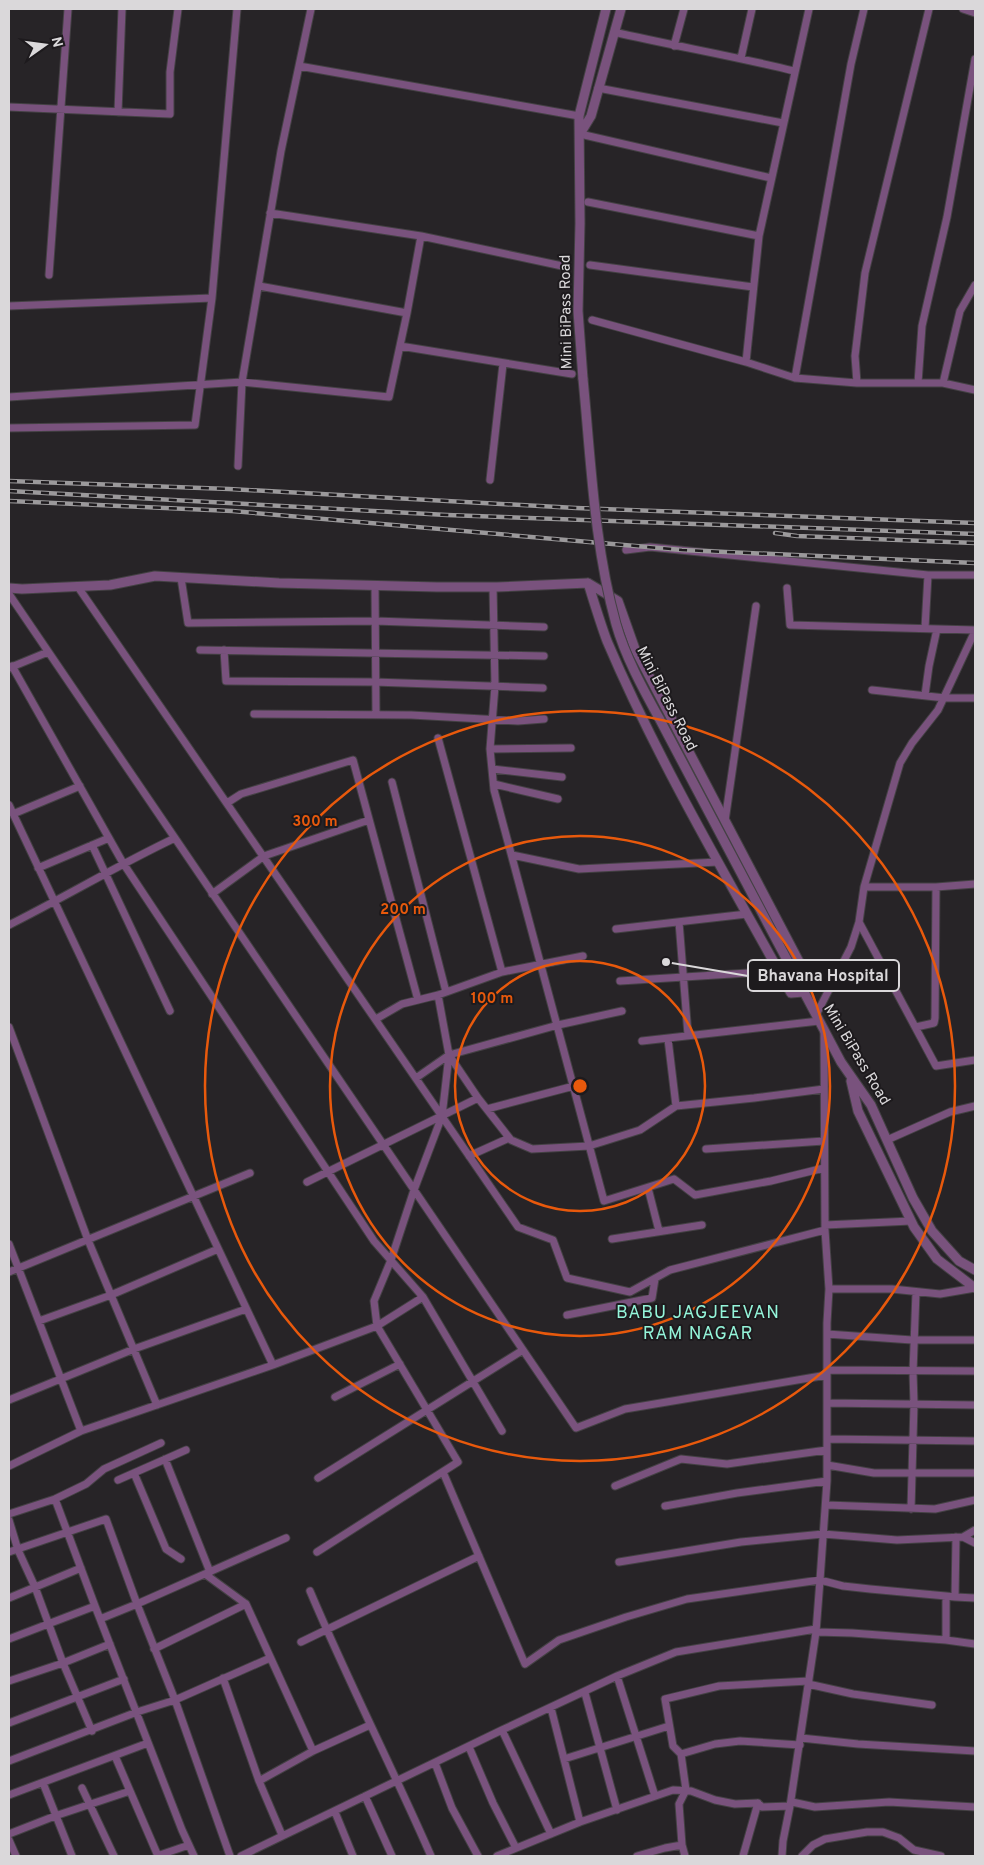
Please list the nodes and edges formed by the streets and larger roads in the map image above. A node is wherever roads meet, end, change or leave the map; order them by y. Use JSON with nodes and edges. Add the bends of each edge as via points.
{"nodes":[{"id":1,"x":68,"y":9,"type":"edge"},
{"id":2,"x":122,"y":9,"type":"edge"},
{"id":3,"x":178,"y":9,"type":"edge"},
{"id":4,"x":237,"y":9,"type":"edge"},
{"id":5,"x":311,"y":9,"type":"edge"},
{"id":6,"x":606,"y":9,"type":"edge"},
{"id":7,"x":621,"y":9,"type":"edge"},
{"id":8,"x":684,"y":9,"type":"edge"},
{"id":9,"x":752,"y":9,"type":"edge"},
{"id":10,"x":808,"y":9,"type":"edge"},
{"id":11,"x":864,"y":9,"type":"edge"},
{"id":12,"x":929,"y":9,"type":"edge"},
{"id":13,"x":963,"y":9,"type":"edge"},
{"id":14,"x":975,"y":13,"type":"edge"},
{"id":15,"x":614,"y":32,"type":"junction"},
{"id":16,"x":674,"y":46,"type":"junction"},
{"id":17,"x":741,"y":58,"type":"junction"},
{"id":18,"x":975,"y":59,"type":"edge"},
{"id":19,"x":299,"y":66,"type":"junction"},
{"id":20,"x":794,"y":71,"type":"junction"},
{"id":21,"x":598,"y":88,"type":"junction"},
{"id":22,"x":9,"y":107,"type":"edge"},
{"id":23,"x":59,"y":109,"type":"junction"},
{"id":24,"x":118,"y":112,"type":"junction"},
{"id":25,"x":579,"y":116,"type":"junction"},
{"id":26,"x":783,"y":123,"type":"junction"},
{"id":27,"x":580,"y":134,"type":"junction"},
{"id":28,"x":771,"y":178,"type":"junction"},
{"id":29,"x":588,"y":202,"type":"dead end"},
{"id":30,"x":270,"y":213,"type":"junction"},
{"id":31,"x":421,"y":236,"type":"junction"},
{"id":32,"x":759,"y":236,"type":"junction"},
{"id":33,"x":590,"y":265,"type":"dead end"},
{"id":34,"x":567,"y":267,"type":"dead end"},
{"id":35,"x":49,"y":275,"type":"dead end"},
{"id":36,"x":975,"y":284,"type":"edge"},
{"id":37,"x":259,"y":286,"type":"junction"},
{"id":38,"x":753,"y":287,"type":"junction"},
{"id":39,"x":212,"y":298,"type":"junction"},
{"id":40,"x":9,"y":306,"type":"edge"},
{"id":41,"x":408,"y":313,"type":"junction"},
{"id":42,"x":592,"y":320,"type":"dead end"},
{"id":43,"x":400,"y":346,"type":"junction"},
{"id":44,"x":746,"y":362,"type":"junction"},
{"id":45,"x":503,"y":364,"type":"junction"},
{"id":46,"x":572,"y":374,"type":"dead end"},
{"id":47,"x":795,"y":378,"type":"junction"},
{"id":48,"x":242,"y":382,"type":"junction"},
{"id":49,"x":857,"y":383,"type":"junction"},
{"id":50,"x":918,"y":383,"type":"junction"},
{"id":51,"x":943,"y":383,"type":"junction"},
{"id":52,"x":200,"y":384,"type":"junction"},
{"id":53,"x":975,"y":390,"type":"edge"},
{"id":54,"x":9,"y":397,"type":"edge"},
{"id":55,"x":9,"y":428,"type":"edge"},
{"id":56,"x":238,"y":466,"type":"dead end"},
{"id":57,"x":490,"y":480,"type":"dead end"},
{"id":58,"x":626,"y":550,"type":"dead end"},
{"id":59,"x":928,"y":575,"type":"junction"},
{"id":60,"x":975,"y":575,"type":"edge"},
{"id":61,"x":181,"y":578,"type":"junction"},
{"id":62,"x":588,"y":583,"type":"junction"},
{"id":63,"x":78,"y":586,"type":"junction"},
{"id":64,"x":375,"y":586,"type":"junction"},
{"id":65,"x":493,"y":587,"type":"junction"},
{"id":66,"x":9,"y":588,"type":"edge"},
{"id":67,"x":787,"y":588,"type":"dead end"},
{"id":68,"x":9,"y":594,"type":"edge"},
{"id":69,"x":756,"y":606,"type":"dead end"},
{"id":70,"x":375,"y":621,"type":"junction"},
{"id":71,"x":493,"y":625,"type":"junction"},
{"id":72,"x":544,"y":627,"type":"dead end"},
{"id":73,"x":924,"y":628,"type":"junction"},
{"id":74,"x":937,"y":629,"type":"junction"},
{"id":75,"x":974,"y":635,"type":"edge"},
{"id":76,"x":200,"y":650,"type":"dead end"},
{"id":77,"x":224,"y":650,"type":"junction"},
{"id":78,"x":48,"y":652,"type":"junction"},
{"id":79,"x":375,"y":653,"type":"junction"},
{"id":80,"x":493,"y":655,"type":"junction"},
{"id":81,"x":544,"y":656,"type":"dead end"},
{"id":82,"x":10,"y":667,"type":"edge"},
{"id":83,"x":375,"y":682,"type":"junction"},
{"id":84,"x":495,"y":686,"type":"junction"},
{"id":85,"x":543,"y":688,"type":"dead end"},
{"id":86,"x":872,"y":690,"type":"dead end"},
{"id":87,"x":925,"y":695,"type":"junction"},
{"id":88,"x":945,"y":698,"type":"junction"},
{"id":89,"x":975,"y":698,"type":"edge"},
{"id":90,"x":254,"y":714,"type":"dead end"},
{"id":91,"x":376,"y":715,"type":"junction"},
{"id":92,"x":544,"y":719,"type":"dead end"},
{"id":93,"x":492,"y":720,"type":"junction"},
{"id":94,"x":438,"y":738,"type":"dead end"},
{"id":95,"x":571,"y":748,"type":"dead end"},
{"id":96,"x":490,"y":749,"type":"junction"},
{"id":97,"x":492,"y":769,"type":"junction"},
{"id":98,"x":562,"y":777,"type":"dead end"},
{"id":99,"x":392,"y":782,"type":"dead end"},
{"id":100,"x":494,"y":784,"type":"junction"},
{"id":101,"x":80,"y":786,"type":"junction"},
{"id":102,"x":558,"y":799,"type":"dead end"},
{"id":103,"x":227,"y":803,"type":"junction"},
{"id":104,"x":9,"y":805,"type":"edge"},
{"id":105,"x":13,"y":814,"type":"junction"},
{"id":106,"x":369,"y":820,"type":"junction"},
{"id":107,"x":725,"y":821,"type":"junction"},
{"id":108,"x":109,"y":838,"type":"junction"},
{"id":109,"x":174,"y":838,"type":"junction"},
{"id":110,"x":92,"y":845,"type":"junction"},
{"id":111,"x":512,"y":855,"type":"junction"},
{"id":112,"x":264,"y":856,"type":"junction"},
{"id":113,"x":718,"y":862,"type":"junction"},
{"id":114,"x":123,"y":863,"type":"junction"},
{"id":115,"x":38,"y":868,"type":"junction"},
{"id":116,"x":106,"y":872,"type":"junction"},
{"id":117,"x":975,"y":884,"type":"edge"},
{"id":118,"x":864,"y":887,"type":"junction"},
{"id":119,"x":936,"y":887,"type":"junction"},
{"id":120,"x":212,"y":894,"type":"junction"},
{"id":121,"x":54,"y":902,"type":"junction"},
{"id":122,"x":747,"y":914,"type":"junction"},
{"id":123,"x":679,"y":922,"type":"junction"},
{"id":124,"x":858,"y":922,"type":"junction"},
{"id":125,"x":9,"y":925,"type":"edge"},
{"id":126,"x":616,"y":929,"type":"dead end"},
{"id":127,"x":582,"y":956,"type":"dead end"},
{"id":128,"x":541,"y":964,"type":"junction"},
{"id":129,"x":779,"y":971,"type":"junction"},
{"id":130,"x":502,"y":972,"type":"junction"},
{"id":131,"x":683,"y":978,"type":"junction"},
{"id":132,"x":620,"y":981,"type":"dead end"},
{"id":133,"x":446,"y":992,"type":"junction"},
{"id":134,"x":802,"y":992,"type":"junction"},
{"id":135,"x":438,"y":995,"type":"junction"},
{"id":136,"x":418,"y":1000,"type":"junction"},
{"id":137,"x":170,"y":1011,"type":"dead end"},
{"id":138,"x":622,"y":1011,"type":"dead end"},
{"id":139,"x":818,"y":1018,"type":"junction"},
{"id":140,"x":376,"y":1019,"type":"junction"},
{"id":141,"x":558,"y":1025,"type":"junction"},
{"id":142,"x":9,"y":1027,"type":"edge"},
{"id":143,"x":916,"y":1027,"type":"junction"},
{"id":144,"x":824,"y":1030,"type":"junction"},
{"id":145,"x":688,"y":1035,"type":"junction"},
{"id":146,"x":668,"y":1039,"type":"junction"},
{"id":147,"x":642,"y":1041,"type":"dead end"},
{"id":148,"x":449,"y":1055,"type":"junction"},
{"id":149,"x":975,"y":1060,"type":"edge"},
{"id":150,"x":849,"y":1076,"type":"junction"},
{"id":151,"x":416,"y":1078,"type":"junction"},
{"id":152,"x":574,"y":1086,"type":"junction"},
{"id":153,"x":824,"y":1088,"type":"junction"},
{"id":154,"x":478,"y":1098,"type":"junction"},
{"id":155,"x":676,"y":1106,"type":"junction"},
{"id":156,"x":975,"y":1106,"type":"edge"},
{"id":157,"x":487,"y":1109,"type":"junction"},
{"id":158,"x":442,"y":1116,"type":"junction"},
{"id":159,"x":509,"y":1138,"type":"junction"},
{"id":160,"x":886,"y":1140,"type":"junction"},
{"id":161,"x":824,"y":1141,"type":"junction"},
{"id":162,"x":383,"y":1146,"type":"junction"},
{"id":163,"x":589,"y":1146,"type":"junction"},
{"id":164,"x":706,"y":1148,"type":"dead end"},
{"id":165,"x":469,"y":1156,"type":"junction"},
{"id":166,"x":824,"y":1168,"type":"junction"},
{"id":167,"x":328,"y":1172,"type":"junction"},
{"id":168,"x":250,"y":1173,"type":"dead end"},
{"id":169,"x":307,"y":1182,"type":"dead end"},
{"id":170,"x":648,"y":1188,"type":"junction"},
{"id":171,"x":414,"y":1190,"type":"junction"},
{"id":172,"x":194,"y":1197,"type":"junction"},
{"id":173,"x":911,"y":1221,"type":"junction"},
{"id":174,"x":702,"y":1225,"type":"dead end"},
{"id":175,"x":825,"y":1227,"type":"junction"},
{"id":176,"x":659,"y":1231,"type":"junction"},
{"id":177,"x":612,"y":1239,"type":"dead end"},
{"id":178,"x":88,"y":1240,"type":"junction"},
{"id":179,"x":9,"y":1244,"type":"edge"},
{"id":180,"x":218,"y":1249,"type":"junction"},
{"id":181,"x":391,"y":1260,"type":"junction"},
{"id":182,"x":18,"y":1269,"type":"junction"},
{"id":183,"x":975,"y":1270,"type":"edge"},
{"id":184,"x":9,"y":1272,"type":"edge"},
{"id":185,"x":655,"y":1279,"type":"junction"},
{"id":186,"x":975,"y":1288,"type":"edge"},
{"id":187,"x":829,"y":1289,"type":"junction"},
{"id":188,"x":916,"y":1292,"type":"junction"},
{"id":189,"x":111,"y":1295,"type":"junction"},
{"id":190,"x":422,"y":1297,"type":"junction"},
{"id":191,"x":246,"y":1309,"type":"junction"},
{"id":192,"x":567,"y":1315,"type":"dead end"},
{"id":193,"x":38,"y":1321,"type":"junction"},
{"id":194,"x":377,"y":1326,"type":"junction"},
{"id":195,"x":827,"y":1334,"type":"junction"},
{"id":196,"x":914,"y":1340,"type":"junction"},
{"id":197,"x":975,"y":1340,"type":"edge"},
{"id":198,"x":134,"y":1349,"type":"junction"},
{"id":199,"x":523,"y":1350,"type":"junction"},
{"id":200,"x":400,"y":1364,"type":"junction"},
{"id":201,"x":273,"y":1365,"type":"junction"},
{"id":202,"x":975,"y":1371,"type":"edge"},
{"id":203,"x":913,"y":1372,"type":"junction"},
{"id":204,"x":827,"y":1373,"type":"junction"},
{"id":205,"x":61,"y":1378,"type":"junction"},
{"id":206,"x":472,"y":1382,"type":"junction"},
{"id":207,"x":335,"y":1398,"type":"dead end"},
{"id":208,"x":9,"y":1400,"type":"edge"},
{"id":209,"x":827,"y":1403,"type":"junction"},
{"id":210,"x":914,"y":1404,"type":"junction"},
{"id":211,"x":157,"y":1405,"type":"junction"},
{"id":212,"x":975,"y":1405,"type":"edge"},
{"id":213,"x":428,"y":1410,"type":"junction"},
{"id":214,"x":81,"y":1431,"type":"junction"},
{"id":215,"x":502,"y":1431,"type":"dead end"},
{"id":216,"x":827,"y":1439,"type":"junction"},
{"id":217,"x":913,"y":1439,"type":"junction"},
{"id":218,"x":975,"y":1441,"type":"edge"},
{"id":219,"x":161,"y":1443,"type":"dead end"},
{"id":220,"x":186,"y":1450,"type":"dead end"},
{"id":221,"x":827,"y":1450,"type":"junction"},
{"id":222,"x":165,"y":1459,"type":"junction"},
{"id":223,"x":827,"y":1465,"type":"junction"},
{"id":224,"x":9,"y":1466,"type":"edge"},
{"id":225,"x":134,"y":1472,"type":"junction"},
{"id":226,"x":443,"y":1472,"type":"junction"},
{"id":227,"x":911,"y":1473,"type":"junction"},
{"id":228,"x":975,"y":1473,"type":"edge"},
{"id":229,"x":318,"y":1478,"type":"dead end"},
{"id":230,"x":118,"y":1480,"type":"dead end"},
{"id":231,"x":827,"y":1481,"type":"junction"},
{"id":232,"x":615,"y":1486,"type":"dead end"},
{"id":233,"x":55,"y":1499,"type":"junction"},
{"id":234,"x":975,"y":1500,"type":"edge"},
{"id":235,"x":826,"y":1505,"type":"junction"},
{"id":236,"x":665,"y":1506,"type":"dead end"},
{"id":237,"x":912,"y":1509,"type":"junction"},
{"id":238,"x":9,"y":1514,"type":"edge"},
{"id":239,"x":9,"y":1520,"type":"edge"},
{"id":240,"x":975,"y":1530,"type":"edge"},
{"id":241,"x":67,"y":1533,"type":"junction"},
{"id":242,"x":823,"y":1534,"type":"junction"},
{"id":243,"x":960,"y":1537,"type":"junction"},
{"id":244,"x":286,"y":1538,"type":"dead end"},
{"id":245,"x":975,"y":1543,"type":"edge"},
{"id":246,"x":18,"y":1550,"type":"junction"},
{"id":247,"x":9,"y":1552,"type":"edge"},
{"id":248,"x":317,"y":1552,"type":"dead end"},
{"id":249,"x":479,"y":1556,"type":"junction"},
{"id":250,"x":180,"y":1559,"type":"dead end"},
{"id":251,"x":619,"y":1562,"type":"dead end"},
{"id":252,"x":81,"y":1568,"type":"junction"},
{"id":253,"x":207,"y":1573,"type":"junction"},
{"id":254,"x":820,"y":1580,"type":"junction"},
{"id":255,"x":35,"y":1587,"type":"junction"},
{"id":256,"x":310,"y":1591,"type":"dead end"},
{"id":257,"x":946,"y":1596,"type":"junction"},
{"id":258,"x":955,"y":1597,"type":"junction"},
{"id":259,"x":9,"y":1598,"type":"edge"},
{"id":260,"x":975,"y":1598,"type":"edge"},
{"id":261,"x":137,"y":1604,"type":"junction"},
{"id":262,"x":246,"y":1604,"type":"junction"},
{"id":263,"x":95,"y":1606,"type":"junction"},
{"id":264,"x":100,"y":1619,"type":"junction"},
{"id":265,"x":49,"y":1624,"type":"junction"},
{"id":266,"x":326,"y":1630,"type":"junction"},
{"id":267,"x":816,"y":1630,"type":"junction"},
{"id":268,"x":9,"y":1639,"type":"edge"},
{"id":269,"x":946,"y":1640,"type":"junction"},
{"id":270,"x":301,"y":1642,"type":"dead end"},
{"id":271,"x":110,"y":1644,"type":"junction"},
{"id":272,"x":975,"y":1644,"type":"edge"},
{"id":273,"x":154,"y":1648,"type":"junction"},
{"id":274,"x":270,"y":1658,"type":"junction"},
{"id":275,"x":63,"y":1663,"type":"junction"},
{"id":276,"x":617,"y":1676,"type":"junction"},
{"id":277,"x":223,"y":1678,"type":"junction"},
{"id":278,"x":124,"y":1679,"type":"junction"},
{"id":279,"x":9,"y":1681,"type":"edge"},
{"id":280,"x":809,"y":1682,"type":"junction"},
{"id":281,"x":585,"y":1693,"type":"junction"},
{"id":282,"x":78,"y":1696,"type":"junction"},
{"id":283,"x":175,"y":1700,"type":"junction"},
{"id":284,"x":932,"y":1705,"type":"dead end"},
{"id":285,"x":551,"y":1708,"type":"junction"},
{"id":286,"x":137,"y":1712,"type":"junction"},
{"id":287,"x":9,"y":1723,"type":"edge"},
{"id":288,"x":370,"y":1725,"type":"junction"},
{"id":289,"x":669,"y":1726,"type":"junction"},
{"id":290,"x":502,"y":1730,"type":"junction"},
{"id":291,"x":92,"y":1731,"type":"junction"},
{"id":292,"x":636,"y":1736,"type":"junction"},
{"id":293,"x":800,"y":1742,"type":"junction"},
{"id":294,"x":148,"y":1743,"type":"junction"},
{"id":295,"x":469,"y":1746,"type":"junction"},
{"id":296,"x":600,"y":1747,"type":"junction"},
{"id":297,"x":313,"y":1751,"type":"junction"},
{"id":298,"x":975,"y":1751,"type":"edge"},
{"id":299,"x":681,"y":1754,"type":"junction"},
{"id":300,"x":115,"y":1756,"type":"junction"},
{"id":301,"x":564,"y":1759,"type":"junction"},
{"id":302,"x":9,"y":1761,"type":"edge"},
{"id":303,"x":435,"y":1763,"type":"junction"},
{"id":304,"x":397,"y":1780,"type":"junction"},
{"id":305,"x":259,"y":1781,"type":"junction"},
{"id":306,"x":43,"y":1783,"type":"junction"},
{"id":307,"x":82,"y":1788,"type":"dead end"},
{"id":308,"x":686,"y":1790,"type":"junction"},
{"id":309,"x":130,"y":1791,"type":"junction"},
{"id":310,"x":9,"y":1795,"type":"edge"},
{"id":311,"x":365,"y":1796,"type":"junction"},
{"id":312,"x":655,"y":1796,"type":"junction"},
{"id":313,"x":758,"y":1803,"type":"junction"},
{"id":314,"x":791,"y":1804,"type":"junction"},
{"id":315,"x":89,"y":1805,"type":"junction"},
{"id":316,"x":975,"y":1808,"type":"edge"},
{"id":317,"x":617,"y":1810,"type":"junction"},
{"id":318,"x":335,"y":1812,"type":"junction"},
{"id":319,"x":55,"y":1816,"type":"junction"},
{"id":320,"x":580,"y":1822,"type":"junction"},
{"id":321,"x":9,"y":1834,"type":"edge"},
{"id":322,"x":551,"y":1834,"type":"junction"},
{"id":323,"x":282,"y":1835,"type":"junction"},
{"id":324,"x":9,"y":1840,"type":"edge"},
{"id":325,"x":189,"y":1845,"type":"junction"},
{"id":326,"x":682,"y":1846,"type":"junction"},
{"id":327,"x":515,"y":1848,"type":"junction"},
{"id":328,"x":16,"y":1856,"type":"edge"},
{"id":329,"x":72,"y":1856,"type":"edge"},
{"id":330,"x":114,"y":1856,"type":"edge"},
{"id":331,"x":158,"y":1856,"type":"edge"},
{"id":332,"x":194,"y":1856,"type":"edge"},
{"id":333,"x":230,"y":1856,"type":"edge"},
{"id":334,"x":241,"y":1856,"type":"edge"},
{"id":335,"x":353,"y":1856,"type":"edge"},
{"id":336,"x":392,"y":1856,"type":"edge"},
{"id":337,"x":431,"y":1856,"type":"edge"},
{"id":338,"x":478,"y":1856,"type":"edge"},
{"id":339,"x":497,"y":1856,"type":"edge"},
{"id":340,"x":517,"y":1856,"type":"edge"},
{"id":341,"x":637,"y":1856,"type":"edge"},
{"id":342,"x":685,"y":1856,"type":"edge"},
{"id":343,"x":743,"y":1856,"type":"edge"},
{"id":344,"x":782,"y":1856,"type":"edge"},
{"id":345,"x":802,"y":1856,"type":"edge"},
{"id":346,"x":941,"y":1856,"type":"edge"}],
"edges":[{"from":1,"to":23,"type":"street"},
{"from":2,"to":24,"type":"street"},
{"from":3,"to":24,"type":"street","via":[[170,72],[170,114]]},
{"from":4,"to":39,"type":"street"},
{"from":5,"to":19,"type":"street"},
{"from":6,"to":25,"type":"street"},
{"from":7,"to":15,"type":"street","name":"Mini BiPass Road"},
{"from":8,"to":16,"type":"street"},
{"from":9,"to":17,"type":"street"},
{"from":10,"to":20,"type":"street"},
{"from":11,"to":47,"type":"street","via":[[851,64]]},
{"from":12,"to":49,"type":"street","via":[[866,273],[855,356]]},
{"from":13,"to":14,"type":"street"},
{"from":15,"to":16,"type":"street"},
{"from":15,"to":21,"type":"street","name":"Mini BiPass Road"},
{"from":16,"to":17,"type":"street"},
{"from":17,"to":20,"type":"street"},
{"from":18,"to":50,"type":"street","via":[[947,217],[922,326]]},
{"from":19,"to":25,"type":"street"},
{"from":19,"to":30,"type":"street"},
{"from":20,"to":26,"type":"street"},
{"from":21,"to":26,"type":"street"},
{"from":21,"to":27,"type":"street","name":"Mini BiPass Road","via":[[591,116]]},
{"from":22,"to":23,"type":"street"},
{"from":23,"to":24,"type":"street"},
{"from":23,"to":35,"type":"street"},
{"from":25,"to":27,"type":"street"},
{"from":26,"to":28,"type":"street"},
{"from":27,"to":28,"type":"street"},
{"from":27,"to":134,"type":"street","name":"Mini BiPass Road","bridge":true,"via":[[578,311],[603,570],[616,626],[641,686]]},
{"from":28,"to":32,"type":"street"},
{"from":29,"to":32,"type":"street"},
{"from":30,"to":31,"type":"street"},
{"from":30,"to":37,"type":"street"},
{"from":31,"to":34,"type":"street"},
{"from":31,"to":41,"type":"street"},
{"from":32,"to":38,"type":"street"},
{"from":33,"to":38,"type":"street"},
{"from":36,"to":51,"type":"street","via":[[960,311]]},
{"from":37,"to":41,"type":"street"},
{"from":37,"to":48,"type":"street"},
{"from":38,"to":44,"type":"street"},
{"from":39,"to":40,"type":"street"},
{"from":39,"to":52,"type":"street"},
{"from":41,"to":43,"type":"street"},
{"from":42,"to":44,"type":"street"},
{"from":43,"to":45,"type":"street"},
{"from":43,"to":48,"type":"street","via":[[389,397]]},
{"from":44,"to":47,"type":"street"},
{"from":45,"to":46,"type":"street"},
{"from":45,"to":57,"type":"street"},
{"from":47,"to":49,"type":"street"},
{"from":48,"to":52,"type":"street"},
{"from":48,"to":56,"type":"street"},
{"from":49,"to":50,"type":"street"},
{"from":50,"to":51,"type":"street"},
{"from":51,"to":53,"type":"street"},
{"from":52,"to":54,"type":"street"},
{"from":52,"to":55,"type":"street","via":[[195,425]]},
{"from":58,"to":59,"type":"street","via":[[650,547]]},
{"from":59,"to":60,"type":"street"},
{"from":59,"to":73,"type":"street"},
{"from":61,"to":63,"type":"street","via":[[155,576],[110,585]]},
{"from":61,"to":64,"type":"street"},
{"from":61,"to":70,"type":"street","via":[[188,623]]},
{"from":62,"to":65,"type":"street"},
{"from":62,"to":107,"type":"street","via":[[618,600],[635,649]]},
{"from":62,"to":113,"type":"street","via":[[607,639],[642,718]]},
{"from":63,"to":66,"type":"street"},
{"from":63,"to":103,"type":"street"},
{"from":64,"to":65,"type":"street"},
{"from":64,"to":70,"type":"street"},
{"from":65,"to":71,"type":"street"},
{"from":67,"to":73,"type":"street","via":[[790,625]]},
{"from":68,"to":78,"type":"street"},
{"from":69,"to":107,"type":"street"},
{"from":70,"to":71,"type":"street"},
{"from":70,"to":79,"type":"street"},
{"from":71,"to":72,"type":"street"},
{"from":71,"to":80,"type":"street"},
{"from":73,"to":74,"type":"street"},
{"from":74,"to":75,"type":"street"},
{"from":74,"to":87,"type":"street"},
{"from":75,"to":88,"type":"street"},
{"from":76,"to":77,"type":"street"},
{"from":77,"to":79,"type":"street"},
{"from":77,"to":83,"type":"street","via":[[226,681]]},
{"from":78,"to":82,"type":"street"},
{"from":78,"to":109,"type":"street"},
{"from":79,"to":80,"type":"street"},
{"from":79,"to":83,"type":"street"},
{"from":80,"to":81,"type":"street"},
{"from":80,"to":84,"type":"street"},
{"from":82,"to":101,"type":"street"},
{"from":83,"to":84,"type":"street"},
{"from":83,"to":91,"type":"street"},
{"from":84,"to":85,"type":"street"},
{"from":84,"to":93,"type":"street"},
{"from":86,"to":87,"type":"street"},
{"from":87,"to":88,"type":"street"},
{"from":88,"to":89,"type":"street"},
{"from":88,"to":118,"type":"street","via":[[900,763]]},
{"from":90,"to":91,"type":"street"},
{"from":91,"to":93,"type":"street"},
{"from":92,"to":93,"type":"street"},
{"from":93,"to":96,"type":"street"},
{"from":94,"to":130,"type":"street"},
{"from":95,"to":96,"type":"street"},
{"from":96,"to":97,"type":"street"},
{"from":97,"to":98,"type":"street"},
{"from":97,"to":100,"type":"street"},
{"from":99,"to":133,"type":"street"},
{"from":100,"to":102,"type":"street"},
{"from":100,"to":111,"type":"street"},
{"from":101,"to":105,"type":"street"},
{"from":101,"to":108,"type":"street"},
{"from":103,"to":106,"type":"street","via":[[241,794],[353,760]]},
{"from":103,"to":112,"type":"street"},
{"from":104,"to":105,"type":"street"},
{"from":105,"to":115,"type":"street"},
{"from":106,"to":112,"type":"street"},
{"from":106,"to":136,"type":"street"},
{"from":107,"to":134,"type":"street","via":[[806,975],[807,983]]},
{"from":108,"to":110,"type":"street"},
{"from":108,"to":114,"type":"street"},
{"from":109,"to":114,"type":"street"},
{"from":109,"to":120,"type":"street"},
{"from":110,"to":115,"type":"street"},
{"from":110,"to":116,"type":"street"},
{"from":111,"to":113,"type":"street","via":[[579,869]]},
{"from":111,"to":128,"type":"street"},
{"from":112,"to":120,"type":"street"},
{"from":112,"to":140,"type":"street"},
{"from":113,"to":122,"type":"street"},
{"from":114,"to":116,"type":"street"},
{"from":114,"to":167,"type":"street"},
{"from":115,"to":121,"type":"street"},
{"from":116,"to":121,"type":"street"},
{"from":116,"to":137,"type":"street"},
{"from":117,"to":119,"type":"street"},
{"from":118,"to":119,"type":"street"},
{"from":118,"to":124,"type":"street"},
{"from":119,"to":143,"type":"street","via":[[935,1018],[934,1023]]},
{"from":120,"to":162,"type":"street"},
{"from":121,"to":125,"type":"street"},
{"from":121,"to":172,"type":"street"},
{"from":122,"to":123,"type":"street"},
{"from":122,"to":129,"type":"street"},
{"from":123,"to":126,"type":"street"},
{"from":123,"to":131,"type":"street"},
{"from":124,"to":139,"type":"street","via":[[851,947]]},
{"from":124,"to":143,"type":"street"},
{"from":127,"to":128,"type":"street"},
{"from":128,"to":130,"type":"street"},
{"from":128,"to":141,"type":"street"},
{"from":129,"to":131,"type":"street"},
{"from":129,"to":134,"type":"street","via":[[791,993]]},
{"from":130,"to":133,"type":"street"},
{"from":131,"to":132,"type":"street"},
{"from":131,"to":145,"type":"street"},
{"from":133,"to":135,"type":"street"},
{"from":134,"to":139,"type":"street","name":"Mini BiPass Road"},
{"from":135,"to":136,"type":"street"},
{"from":135,"to":148,"type":"street"},
{"from":136,"to":140,"type":"street","via":[[402,1004]]},
{"from":138,"to":141,"type":"street"},
{"from":139,"to":144,"type":"street","name":"Mini BiPass Road"},
{"from":139,"to":145,"type":"street"},
{"from":140,"to":151,"type":"street"},
{"from":141,"to":148,"type":"street"},
{"from":141,"to":152,"type":"street"},
{"from":142,"to":178,"type":"street"},
{"from":143,"to":149,"type":"street","via":[[936,1066]]},
{"from":144,"to":150,"type":"street","name":"Mini BiPass Road"},
{"from":144,"to":153,"type":"street"},
{"from":145,"to":146,"type":"street"},
{"from":146,"to":147,"type":"street"},
{"from":146,"to":155,"type":"street"},
{"from":148,"to":151,"type":"street"},
{"from":148,"to":154,"type":"street"},
{"from":148,"to":158,"type":"street"},
{"from":150,"to":160,"type":"street","name":"Mini BiPass Road","via":[[871,1105]]},
{"from":150,"to":173,"type":"street","via":[[858,1111]]},
{"from":151,"to":158,"type":"street"},
{"from":152,"to":157,"type":"street"},
{"from":152,"to":163,"type":"street"},
{"from":153,"to":155,"type":"street"},
{"from":153,"to":161,"type":"street"},
{"from":154,"to":157,"type":"street"},
{"from":154,"to":158,"type":"street"},
{"from":155,"to":163,"type":"street","via":[[640,1130]]},
{"from":156,"to":160,"type":"street","via":[[950,1112]]},
{"from":157,"to":159,"type":"street"},
{"from":158,"to":162,"type":"street"},
{"from":158,"to":165,"type":"street"},
{"from":158,"to":171,"type":"street"},
{"from":159,"to":163,"type":"street","via":[[532,1149]]},
{"from":159,"to":165,"type":"street"},
{"from":160,"to":183,"type":"street","name":"Mini BiPass Road","via":[[932,1231],[958,1261]]},
{"from":161,"to":164,"type":"street"},
{"from":161,"to":166,"type":"street"},
{"from":162,"to":167,"type":"street"},
{"from":162,"to":171,"type":"street"},
{"from":163,"to":170,"type":"street","via":[[604,1201]]},
{"from":165,"to":185,"type":"street","via":[[518,1227],[553,1240],[567,1278],[630,1292]]},
{"from":166,"to":170,"type":"street","via":[[695,1194],[674,1179]]},
{"from":166,"to":175,"type":"street"},
{"from":167,"to":169,"type":"street"},
{"from":167,"to":181,"type":"street","via":[[374,1241]]},
{"from":168,"to":172,"type":"street"},
{"from":170,"to":176,"type":"street"},
{"from":171,"to":181,"type":"street"},
{"from":171,"to":199,"type":"street"},
{"from":172,"to":178,"type":"street"},
{"from":172,"to":180,"type":"street"},
{"from":173,"to":175,"type":"street"},
{"from":173,"to":186,"type":"street","via":[[937,1259]]},
{"from":174,"to":176,"type":"street"},
{"from":175,"to":185,"type":"street","via":[[670,1270]]},
{"from":175,"to":187,"type":"street"},
{"from":176,"to":177,"type":"street"},
{"from":178,"to":182,"type":"street"},
{"from":178,"to":189,"type":"street"},
{"from":179,"to":182,"type":"street"},
{"from":180,"to":189,"type":"street"},
{"from":180,"to":191,"type":"street"},
{"from":181,"to":190,"type":"street"},
{"from":181,"to":194,"type":"street","via":[[374,1301]]},
{"from":182,"to":184,"type":"street"},
{"from":182,"to":193,"type":"street"},
{"from":185,"to":192,"type":"street","via":[[652,1298]]},
{"from":186,"to":188,"type":"street","via":[[940,1294]]},
{"from":187,"to":188,"type":"street"},
{"from":187,"to":195,"type":"street"},
{"from":188,"to":196,"type":"street"},
{"from":189,"to":193,"type":"street"},
{"from":189,"to":198,"type":"street"},
{"from":190,"to":194,"type":"street"},
{"from":190,"to":206,"type":"street"},
{"from":191,"to":198,"type":"street"},
{"from":191,"to":201,"type":"street"},
{"from":193,"to":205,"type":"street"},
{"from":194,"to":200,"type":"street"},
{"from":194,"to":201,"type":"street"},
{"from":195,"to":196,"type":"street"},
{"from":195,"to":204,"type":"street"},
{"from":196,"to":197,"type":"street"},
{"from":196,"to":203,"type":"street"},
{"from":198,"to":205,"type":"street"},
{"from":198,"to":211,"type":"street"},
{"from":199,"to":204,"type":"street","via":[[576,1428],[625,1409]]},
{"from":199,"to":206,"type":"street"},
{"from":200,"to":207,"type":"street"},
{"from":200,"to":213,"type":"street"},
{"from":201,"to":211,"type":"street"},
{"from":202,"to":203,"type":"street"},
{"from":203,"to":204,"type":"street"},
{"from":203,"to":210,"type":"street"},
{"from":204,"to":209,"type":"street"},
{"from":205,"to":208,"type":"street"},
{"from":205,"to":214,"type":"street"},
{"from":206,"to":213,"type":"street"},
{"from":206,"to":215,"type":"street"},
{"from":209,"to":210,"type":"street"},
{"from":209,"to":216,"type":"street"},
{"from":210,"to":212,"type":"street"},
{"from":210,"to":217,"type":"street"},
{"from":211,"to":214,"type":"street"},
{"from":213,"to":226,"type":"street","via":[[458,1462]]},
{"from":213,"to":229,"type":"street"},
{"from":214,"to":224,"type":"street"},
{"from":216,"to":217,"type":"street"},
{"from":216,"to":221,"type":"street"},
{"from":217,"to":218,"type":"street"},
{"from":217,"to":227,"type":"street"},
{"from":219,"to":233,"type":"street","via":[[104,1469],[86,1484]]},
{"from":220,"to":222,"type":"street"},
{"from":221,"to":223,"type":"street"},
{"from":221,"to":232,"type":"street","via":[[727,1464],[681,1459]]},
{"from":222,"to":225,"type":"street"},
{"from":222,"to":253,"type":"street"},
{"from":223,"to":227,"type":"street","via":[[874,1472]]},
{"from":223,"to":231,"type":"street"},
{"from":225,"to":230,"type":"street"},
{"from":225,"to":250,"type":"street","via":[[166,1550]]},
{"from":226,"to":248,"type":"street"},
{"from":226,"to":249,"type":"street"},
{"from":227,"to":228,"type":"street"},
{"from":227,"to":237,"type":"street"},
{"from":231,"to":235,"type":"street"},
{"from":231,"to":236,"type":"street"},
{"from":233,"to":238,"type":"street"},
{"from":233,"to":241,"type":"street"},
{"from":234,"to":237,"type":"street","via":[[935,1509]]},
{"from":235,"to":237,"type":"street"},
{"from":235,"to":242,"type":"street"},
{"from":239,"to":246,"type":"street"},
{"from":240,"to":243,"type":"street"},
{"from":241,"to":246,"type":"street"},
{"from":241,"to":252,"type":"street"},
{"from":241,"to":261,"type":"street","via":[[106,1519]]},
{"from":242,"to":243,"type":"street","via":[[897,1540]]},
{"from":242,"to":251,"type":"street","via":[[741,1542]]},
{"from":242,"to":254,"type":"street"},
{"from":243,"to":245,"type":"street"},
{"from":243,"to":258,"type":"street"},
{"from":244,"to":253,"type":"street"},
{"from":246,"to":247,"type":"street"},
{"from":246,"to":255,"type":"street"},
{"from":249,"to":254,"type":"street","via":[[525,1664],[559,1640],[672,1602]]},
{"from":249,"to":266,"type":"street"},
{"from":252,"to":255,"type":"street"},
{"from":252,"to":263,"type":"street"},
{"from":253,"to":261,"type":"street"},
{"from":253,"to":262,"type":"street"},
{"from":254,"to":257,"type":"street","via":[[843,1586]]},
{"from":254,"to":267,"type":"street"},
{"from":255,"to":259,"type":"street"},
{"from":255,"to":265,"type":"street"},
{"from":256,"to":266,"type":"street"},
{"from":257,"to":258,"type":"street"},
{"from":257,"to":269,"type":"street"},
{"from":258,"to":260,"type":"street"},
{"from":261,"to":264,"type":"street"},
{"from":261,"to":273,"type":"street"},
{"from":262,"to":273,"type":"street"},
{"from":262,"to":274,"type":"street"},
{"from":263,"to":264,"type":"street"},
{"from":263,"to":265,"type":"street"},
{"from":264,"to":271,"type":"street"},
{"from":265,"to":268,"type":"street"},
{"from":265,"to":275,"type":"street"},
{"from":266,"to":270,"type":"street"},
{"from":266,"to":288,"type":"street"},
{"from":267,"to":269,"type":"street"},
{"from":267,"to":276,"type":"street","via":[[676,1652]]},
{"from":267,"to":280,"type":"street"},
{"from":269,"to":272,"type":"street"},
{"from":271,"to":275,"type":"street"},
{"from":271,"to":278,"type":"street"},
{"from":273,"to":283,"type":"street"},
{"from":274,"to":277,"type":"street"},
{"from":274,"to":297,"type":"street"},
{"from":275,"to":279,"type":"street"},
{"from":275,"to":282,"type":"street"},
{"from":276,"to":281,"type":"street"},
{"from":276,"to":292,"type":"street"},
{"from":277,"to":283,"type":"street"},
{"from":277,"to":305,"type":"street"},
{"from":278,"to":282,"type":"street"},
{"from":278,"to":286,"type":"street"},
{"from":280,"to":284,"type":"street","via":[[853,1694]]},
{"from":280,"to":289,"type":"street","via":[[719,1686],[665,1699]]},
{"from":280,"to":293,"type":"street"},
{"from":281,"to":285,"type":"street"},
{"from":281,"to":296,"type":"street"},
{"from":282,"to":287,"type":"street"},
{"from":282,"to":291,"type":"street"},
{"from":283,"to":286,"type":"street"},
{"from":283,"to":333,"type":"street"},
{"from":285,"to":290,"type":"street"},
{"from":285,"to":301,"type":"street"},
{"from":286,"to":291,"type":"street"},
{"from":286,"to":294,"type":"street"},
{"from":288,"to":297,"type":"street"},
{"from":288,"to":304,"type":"street"},
{"from":289,"to":292,"type":"street"},
{"from":289,"to":299,"type":"street","via":[[673,1746]]},
{"from":290,"to":295,"type":"street"},
{"from":290,"to":322,"type":"street"},
{"from":291,"to":302,"type":"street"},
{"from":292,"to":296,"type":"street"},
{"from":292,"to":312,"type":"street"},
{"from":293,"to":298,"type":"street"},
{"from":293,"to":299,"type":"street","via":[[740,1741]]},
{"from":293,"to":314,"type":"street"},
{"from":294,"to":300,"type":"street"},
{"from":294,"to":325,"type":"street"},
{"from":295,"to":303,"type":"street"},
{"from":295,"to":327,"type":"street"},
{"from":296,"to":301,"type":"street"},
{"from":296,"to":317,"type":"street"},
{"from":297,"to":305,"type":"street"},
{"from":299,"to":308,"type":"street"},
{"from":300,"to":306,"type":"street"},
{"from":300,"to":309,"type":"street"},
{"from":301,"to":320,"type":"street"},
{"from":303,"to":304,"type":"street"},
{"from":303,"to":338,"type":"street","via":[[452,1808]]},
{"from":304,"to":311,"type":"street"},
{"from":304,"to":337,"type":"street"},
{"from":305,"to":323,"type":"street"},
{"from":306,"to":310,"type":"street"},
{"from":306,"to":319,"type":"street"},
{"from":307,"to":315,"type":"street"},
{"from":308,"to":312,"type":"street"},
{"from":308,"to":313,"type":"street","via":[[735,1804]]},
{"from":308,"to":326,"type":"street","via":[[679,1804]]},
{"from":309,"to":315,"type":"street"},
{"from":309,"to":331,"type":"street"},
{"from":311,"to":318,"type":"street"},
{"from":311,"to":336,"type":"street"},
{"from":312,"to":317,"type":"street"},
{"from":313,"to":314,"type":"street","via":[[762,1807]]},
{"from":313,"to":343,"type":"street"},
{"from":314,"to":316,"type":"street","via":[[815,1807],[889,1802]]},
{"from":314,"to":344,"type":"street"},
{"from":315,"to":319,"type":"street"},
{"from":315,"to":330,"type":"street"},
{"from":317,"to":320,"type":"street"},
{"from":318,"to":323,"type":"street"},
{"from":318,"to":335,"type":"street"},
{"from":319,"to":321,"type":"street"},
{"from":319,"to":329,"type":"street"},
{"from":320,"to":322,"type":"street"},
{"from":322,"to":327,"type":"street"},
{"from":323,"to":334,"type":"street"},
{"from":324,"to":328,"type":"street"},
{"from":325,"to":331,"type":"street"},
{"from":325,"to":332,"type":"street"},
{"from":326,"to":341,"type":"street"},
{"from":326,"to":342,"type":"street"},
{"from":327,"to":339,"type":"street"},
{"from":327,"to":340,"type":"street"},
{"from":345,"to":346,"type":"street","via":[[825,1839],[867,1832],[892,1834],[914,1850]]}]}
